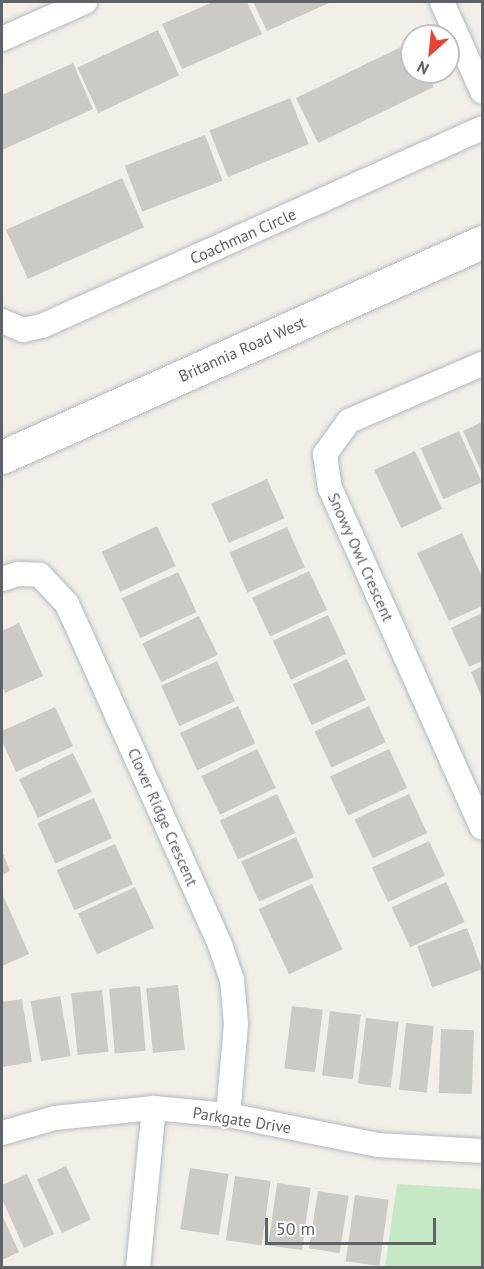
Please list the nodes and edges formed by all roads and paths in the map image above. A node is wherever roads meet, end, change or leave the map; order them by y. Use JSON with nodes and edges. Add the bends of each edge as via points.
{"nodes":[{"id":1,"x":85,"y":2,"type":"edge"},
{"id":2,"x":442,"y":2,"type":"edge"},
{"id":3,"x":2,"y":39,"type":"edge"},
{"id":4,"x":483,"y":91,"type":"edge"},
{"id":5,"x":483,"y":128,"type":"edge"},
{"id":6,"x":483,"y":242,"type":"edge"},
{"id":7,"x":2,"y":321,"type":"edge"},
{"id":8,"x":483,"y":364,"type":"edge"},
{"id":9,"x":2,"y":457,"type":"edge"},
{"id":10,"x":2,"y":579,"type":"edge"},
{"id":11,"x":483,"y":828,"type":"edge"},
{"id":12,"x":154,"y":1108,"type":"junction"},
{"id":13,"x":228,"y":1116,"type":"junction"},
{"id":14,"x":2,"y":1133,"type":"edge"},
{"id":15,"x":483,"y":1151,"type":"edge"},
{"id":16,"x":138,"y":1268,"type":"edge"}],
"edges":[{"from":1,"to":3,"type":"street"},
{"from":2,"to":4,"type":"street"},
{"from":5,"to":7,"type":"street","name":"Coachman Circle","via":[[42,326],[23,330]]},
{"from":6,"to":9,"type":"main road","name":"Britannia Road West"},
{"from":8,"to":11,"type":"street","name":"Snowy Owl Crescent","via":[[349,421],[325,454],[330,488]]},
{"from":10,"to":13,"type":"street","name":"Clover Ridge Crescent","via":[[17,574],[40,575],[67,604],[220,945],[231,979],[236,1024]]},
{"from":12,"to":13,"type":"street","name":"Parkgate Drive"},
{"from":12,"to":14,"type":"street","name":"Parkgate Drive","via":[[56,1118]]},
{"from":12,"to":16,"type":"street"},
{"from":13,"to":15,"type":"street","name":"Parkgate Drive","via":[[378,1145]]}]}
